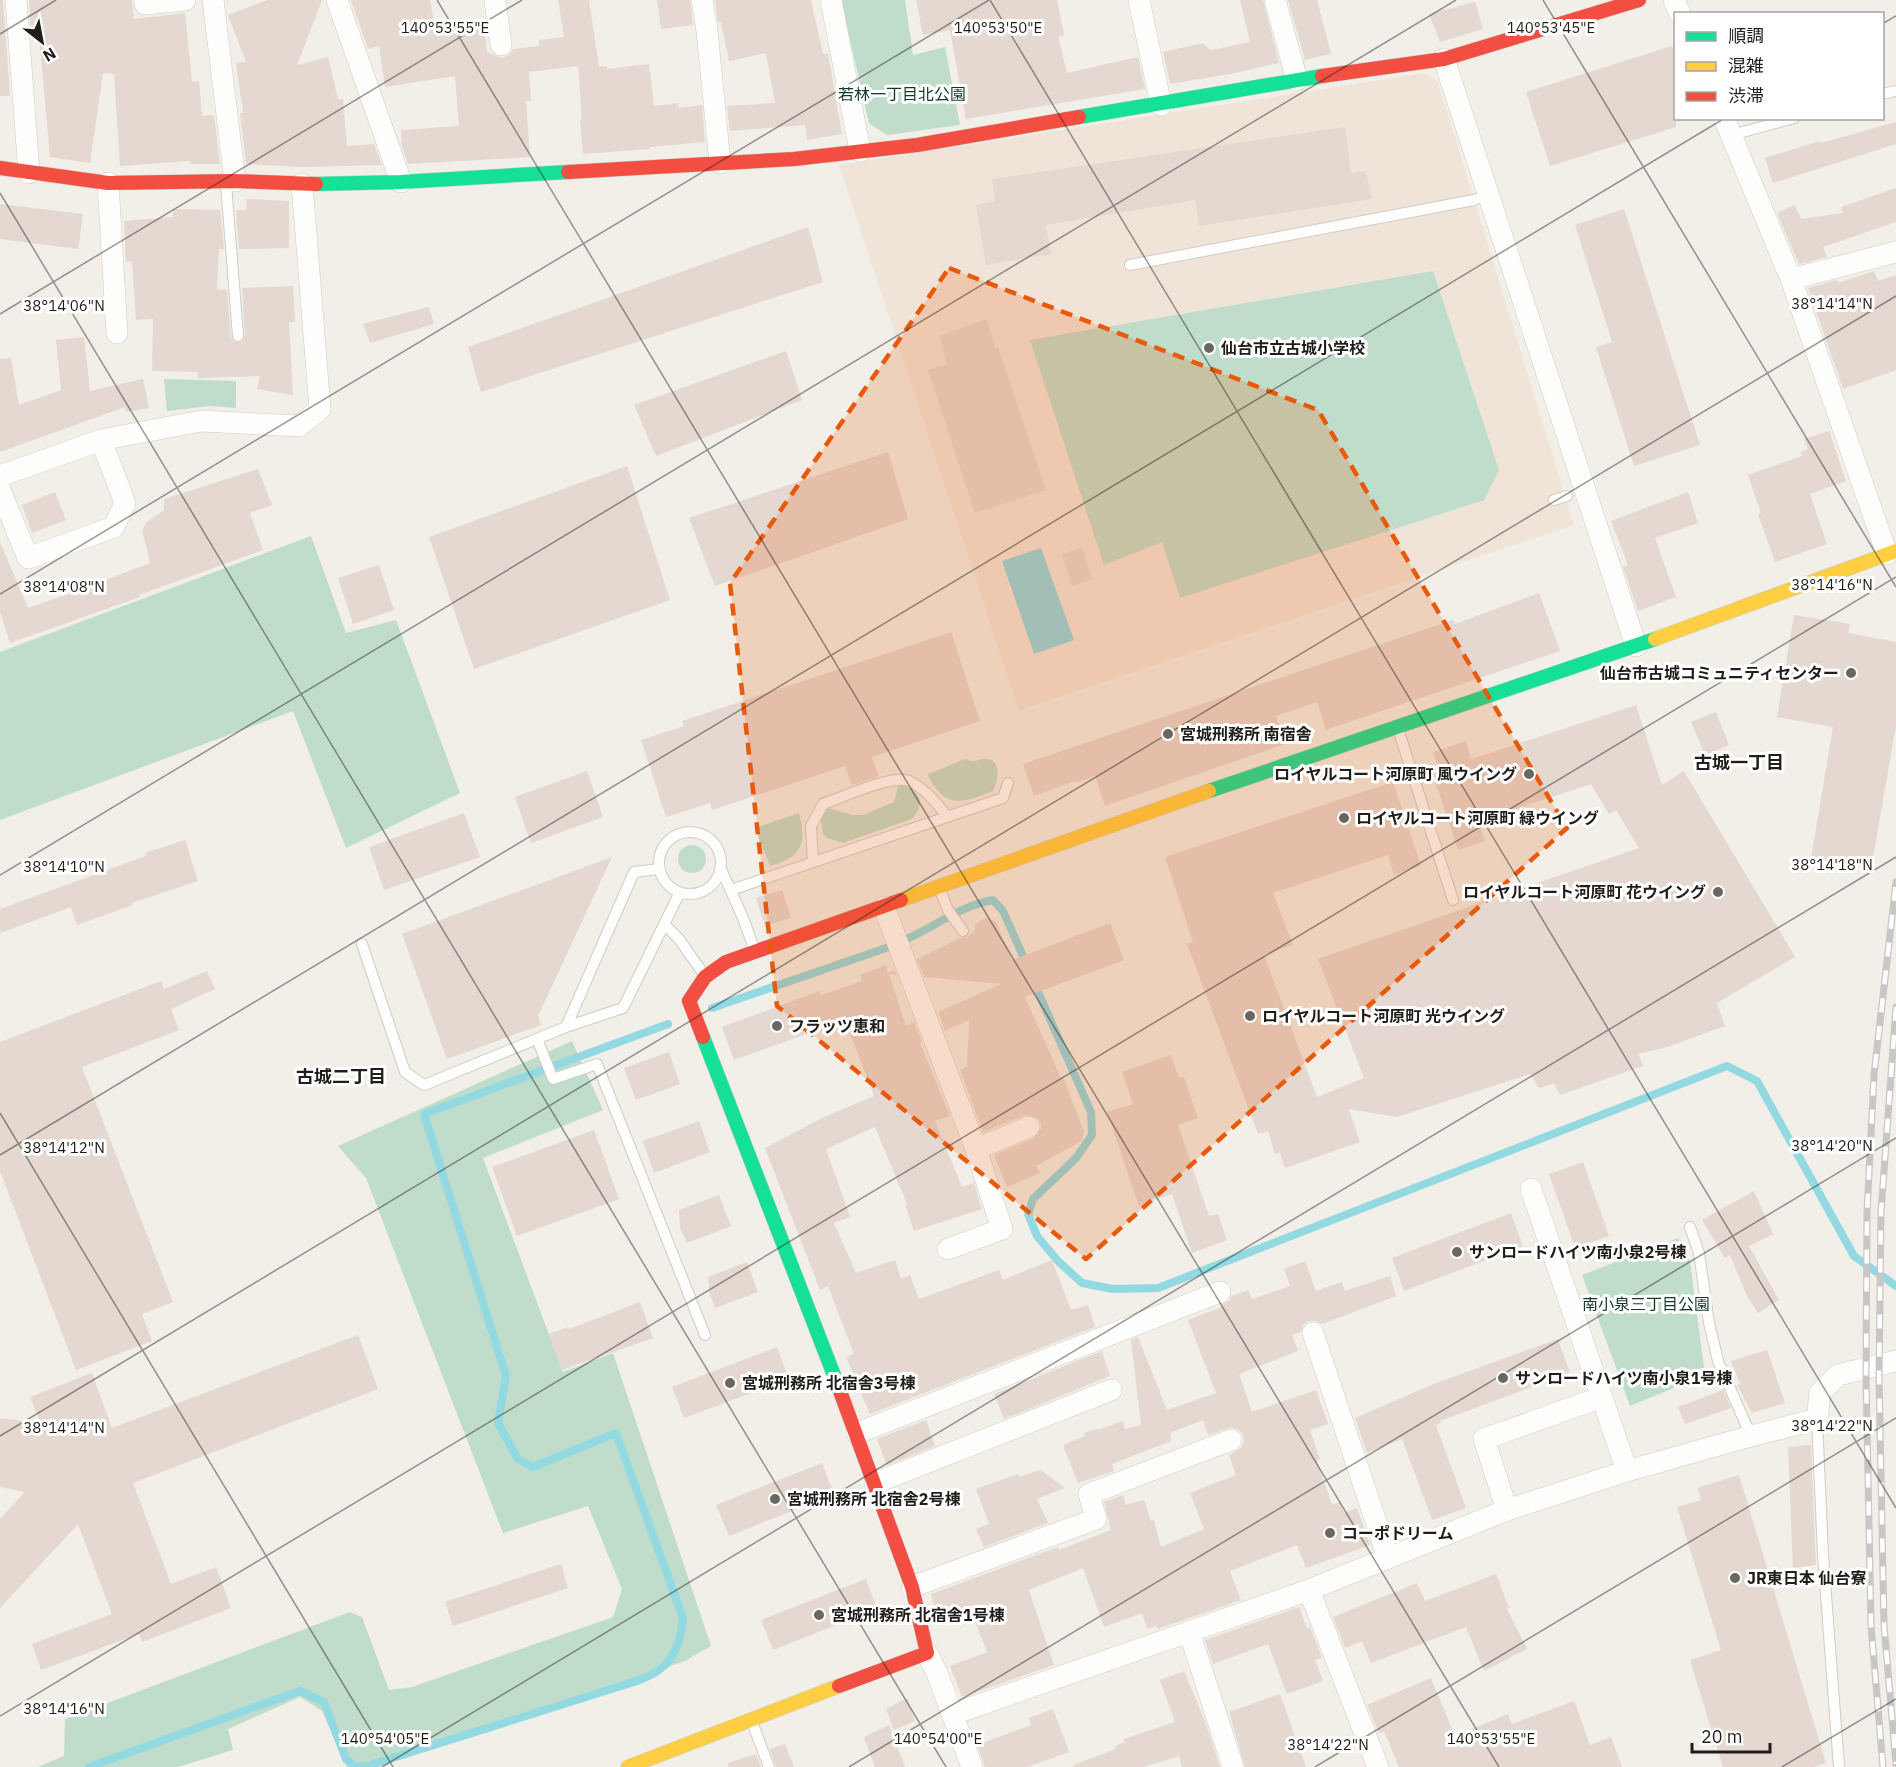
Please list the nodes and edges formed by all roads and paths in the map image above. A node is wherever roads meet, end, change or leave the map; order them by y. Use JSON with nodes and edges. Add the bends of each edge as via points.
{"nodes":[{"id":1,"x":16,"y":0,"type":"edge"},
{"id":2,"x":145,"y":0,"type":"edge"},
{"id":3,"x":185,"y":0,"type":"edge"},
{"id":4,"x":213,"y":0,"type":"edge"},
{"id":5,"x":337,"y":0,"type":"edge"},
{"id":6,"x":495,"y":0,"type":"edge"},
{"id":7,"x":702,"y":0,"type":"edge"},
{"id":8,"x":831,"y":0,"type":"edge"},
{"id":9,"x":1139,"y":0,"type":"edge"},
{"id":10,"x":1275,"y":0,"type":"edge"},
{"id":11,"x":1639,"y":0,"type":"edge"},
{"id":12,"x":501,"y":45,"type":"dead end"},
{"id":13,"x":1444,"y":59,"type":"junction"},
{"id":14,"x":1297,"y":80,"type":"junction"},
{"id":15,"x":1161,"y":105,"type":"junction"},
{"id":16,"x":1779,"y":120,"type":"edge"},
{"id":17,"x":1728,"y":127,"type":"edge"},
{"id":18,"x":860,"y":151,"type":"junction"},
{"id":19,"x":720,"y":163,"type":"junction"},
{"id":20,"x":0,"y":168,"type":"edge"},
{"id":21,"x":29,"y":173,"type":"junction"},
{"id":22,"x":230,"y":181,"type":"junction"},
{"id":23,"x":401,"y":182,"type":"junction"},
{"id":24,"x":108,"y":183,"type":"junction"},
{"id":25,"x":302,"y":184,"type":"junction"},
{"id":26,"x":1488,"y":194,"type":"junction"},
{"id":27,"x":1896,"y":252,"type":"edge"},
{"id":28,"x":1130,"y":265,"type":"dead end"},
{"id":29,"x":1791,"y":279,"type":"junction"},
{"id":30,"x":117,"y":333,"type":"dead end"},
{"id":31,"x":238,"y":336,"type":"dead end"},
{"id":32,"x":101,"y":440,"type":"junction"},
{"id":33,"x":0,"y":476,"type":"edge"},
{"id":34,"x":0,"y":490,"type":"edge"},
{"id":35,"x":1567,"y":496,"type":"dead end"},
{"id":36,"x":1554,"y":500,"type":"dead end"},
{"id":37,"x":1892,"y":552,"type":"edge"},
{"id":38,"x":1636,"y":646,"type":"junction"},
{"id":39,"x":1397,"y":726,"type":"junction"},
{"id":40,"x":1008,"y":783,"type":"dead end"},
{"id":41,"x":948,"y":817,"type":"junction"},
{"id":42,"x":813,"y":862,"type":"junction"},
{"id":43,"x":659,"y":869,"type":"junction"},
{"id":44,"x":721,"y":869,"type":"junction"},
{"id":45,"x":939,"y":888,"type":"junction"},
{"id":46,"x":731,"y":891,"type":"junction"},
{"id":47,"x":680,"y":892,"type":"junction"},
{"id":48,"x":1453,"y":900,"type":"dead end"},
{"id":49,"x":884,"y":907,"type":"junction"},
{"id":50,"x":664,"y":924,"type":"junction"},
{"id":51,"x":960,"y":928,"type":"dead end"},
{"id":52,"x":362,"y":944,"type":"dead end"},
{"id":53,"x":755,"y":952,"type":"junction"},
{"id":54,"x":705,"y":976,"type":"junction"},
{"id":55,"x":566,"y":1027,"type":"junction"},
{"id":56,"x":537,"y":1039,"type":"junction"},
{"id":57,"x":1029,"y":1127,"type":"dead end"},
{"id":58,"x":976,"y":1149,"type":"junction"},
{"id":59,"x":1531,"y":1189,"type":"dead end"},
{"id":60,"x":1690,"y":1227,"type":"dead end"},
{"id":61,"x":948,"y":1249,"type":"dead end"},
{"id":62,"x":1220,"y":1292,"type":"dead end"},
{"id":63,"x":1313,"y":1333,"type":"dead end"},
{"id":64,"x":705,"y":1335,"type":"dead end"},
{"id":65,"x":1896,"y":1361,"type":"edge"},
{"id":66,"x":1111,"y":1390,"type":"dead end"},
{"id":67,"x":1602,"y":1397,"type":"junction"},
{"id":68,"x":1817,"y":1419,"type":"junction"},
{"id":69,"x":856,"y":1433,"type":"junction"},
{"id":70,"x":1751,"y":1436,"type":"junction"},
{"id":71,"x":1231,"y":1440,"type":"dead end"},
{"id":72,"x":1627,"y":1471,"type":"junction"},
{"id":73,"x":875,"y":1483,"type":"junction"},
{"id":74,"x":1507,"y":1510,"type":"junction"},
{"id":75,"x":1388,"y":1558,"type":"junction"},
{"id":76,"x":912,"y":1587,"type":"junction"},
{"id":77,"x":1309,"y":1590,"type":"junction"},
{"id":78,"x":1189,"y":1630,"type":"junction"},
{"id":79,"x":927,"y":1653,"type":"junction"},
{"id":80,"x":953,"y":1714,"type":"junction"},
{"id":81,"x":751,"y":1719,"type":"junction"},
{"id":82,"x":628,"y":1767,"type":"edge"},
{"id":83,"x":768,"y":1767,"type":"edge"},
{"id":84,"x":972,"y":1767,"type":"edge"},
{"id":85,"x":1233,"y":1767,"type":"edge"},
{"id":86,"x":1378,"y":1767,"type":"edge"},
{"id":87,"x":1839,"y":1767,"type":"edge"}],
"edges":[{"from":1,"to":21,"type":"street"},
{"from":2,"to":3,"type":"street","via":[[145,4]]},
{"from":4,"to":22,"type":"street"},
{"from":5,"to":23,"type":"street"},
{"from":6,"to":12,"type":"street"},
{"from":7,"to":19,"type":"street"},
{"from":8,"to":18,"type":"street"},
{"from":9,"to":15,"type":"street"},
{"from":10,"to":14,"type":"street"},
{"from":11,"to":13,"type":"street"},
{"from":13,"to":14,"type":"street"},
{"from":13,"to":26,"type":"street"},
{"from":14,"to":15,"type":"street"},
{"from":15,"to":18,"type":"street"},
{"from":16,"to":17,"type":"lane"},
{"from":17,"to":29,"type":"street"},
{"from":18,"to":19,"type":"street"},
{"from":19,"to":23,"type":"street"},
{"from":20,"to":21,"type":"street"},
{"from":21,"to":24,"type":"street"},
{"from":22,"to":24,"type":"street"},
{"from":22,"to":25,"type":"street"},
{"from":22,"to":31,"type":"lane"},
{"from":23,"to":25,"type":"street"},
{"from":24,"to":30,"type":"street"},
{"from":25,"to":32,"type":"street","via":[[320,409],[299,426],[201,421]]},
{"from":26,"to":28,"type":"lane","via":[[1474,200]]},
{"from":26,"to":38,"type":"street"},
{"from":27,"to":29,"type":"street"},
{"from":29,"to":37,"type":"street"},
{"from":32,"to":33,"type":"street"},
{"from":32,"to":34,"type":"street","via":[[125,504],[114,527],[28,558]]},
{"from":35,"to":36,"type":"lane"},
{"from":37,"to":38,"type":"street"},
{"from":38,"to":39,"type":"street"},
{"from":39,"to":45,"type":"street"},
{"from":39,"to":48,"type":"lane"},
{"from":40,"to":41,"type":"lane","via":[[1003,798]]},
{"from":41,"to":42,"type":"lane"},
{"from":41,"to":42,"type":"lane","via":[[908,780],[885,781],[823,804],[811,826]]},
{"from":42,"to":46,"type":"lane"},
{"from":43,"to":44,"type":"lane","via":[[663,848],[669,840],[687,831],[714,842],[722,860]]},
{"from":43,"to":47,"type":"lane","via":[[670,887]]},
{"from":43,"to":55,"type":"lane","via":[[634,872]]},
{"from":44,"to":46,"type":"lane"},
{"from":44,"to":47,"type":"lane","via":[[710,887],[690,894]]},
{"from":45,"to":49,"type":"street"},
{"from":45,"to":51,"type":"lane"},
{"from":46,"to":53,"type":"lane"},
{"from":47,"to":50,"type":"lane"},
{"from":49,"to":53,"type":"street"},
{"from":49,"to":58,"type":"street"},
{"from":50,"to":54,"type":"lane"},
{"from":50,"to":55,"type":"lane","via":[[623,1008]]},
{"from":52,"to":56,"type":"lane","via":[[405,1072],[424,1085]]},
{"from":53,"to":54,"type":"street","via":[[726,962]]},
{"from":54,"to":69,"type":"street","via":[[689,1001]]},
{"from":55,"to":56,"type":"lane"},
{"from":56,"to":64,"type":"lane","via":[[553,1079],[597,1064]]},
{"from":57,"to":58,"type":"street"},
{"from":58,"to":61,"type":"street","via":[[1002,1229]]},
{"from":59,"to":67,"type":"street"},
{"from":60,"to":70,"type":"lane","via":[[1699,1253],[1718,1361]]},
{"from":62,"to":69,"type":"street"},
{"from":63,"to":75,"type":"street"},
{"from":65,"to":68,"type":"street","via":[[1838,1375],[1820,1393]]},
{"from":66,"to":73,"type":"street"},
{"from":67,"to":72,"type":"street"},
{"from":67,"to":74,"type":"street","via":[[1484,1439]]},
{"from":68,"to":70,"type":"street"},
{"from":68,"to":87,"type":"lane"},
{"from":69,"to":73,"type":"street"},
{"from":70,"to":72,"type":"street"},
{"from":71,"to":76,"type":"street","via":[[1089,1494],[1096,1519]]},
{"from":72,"to":74,"type":"street"},
{"from":73,"to":76,"type":"street"},
{"from":74,"to":75,"type":"street"},
{"from":75,"to":77,"type":"street"},
{"from":76,"to":79,"type":"street"},
{"from":77,"to":78,"type":"street"},
{"from":77,"to":86,"type":"street"},
{"from":78,"to":80,"type":"street"},
{"from":78,"to":85,"type":"street"},
{"from":79,"to":80,"type":"street"},
{"from":79,"to":81,"type":"street"},
{"from":80,"to":84,"type":"street"},
{"from":81,"to":82,"type":"street"},
{"from":81,"to":83,"type":"lane"}]}
